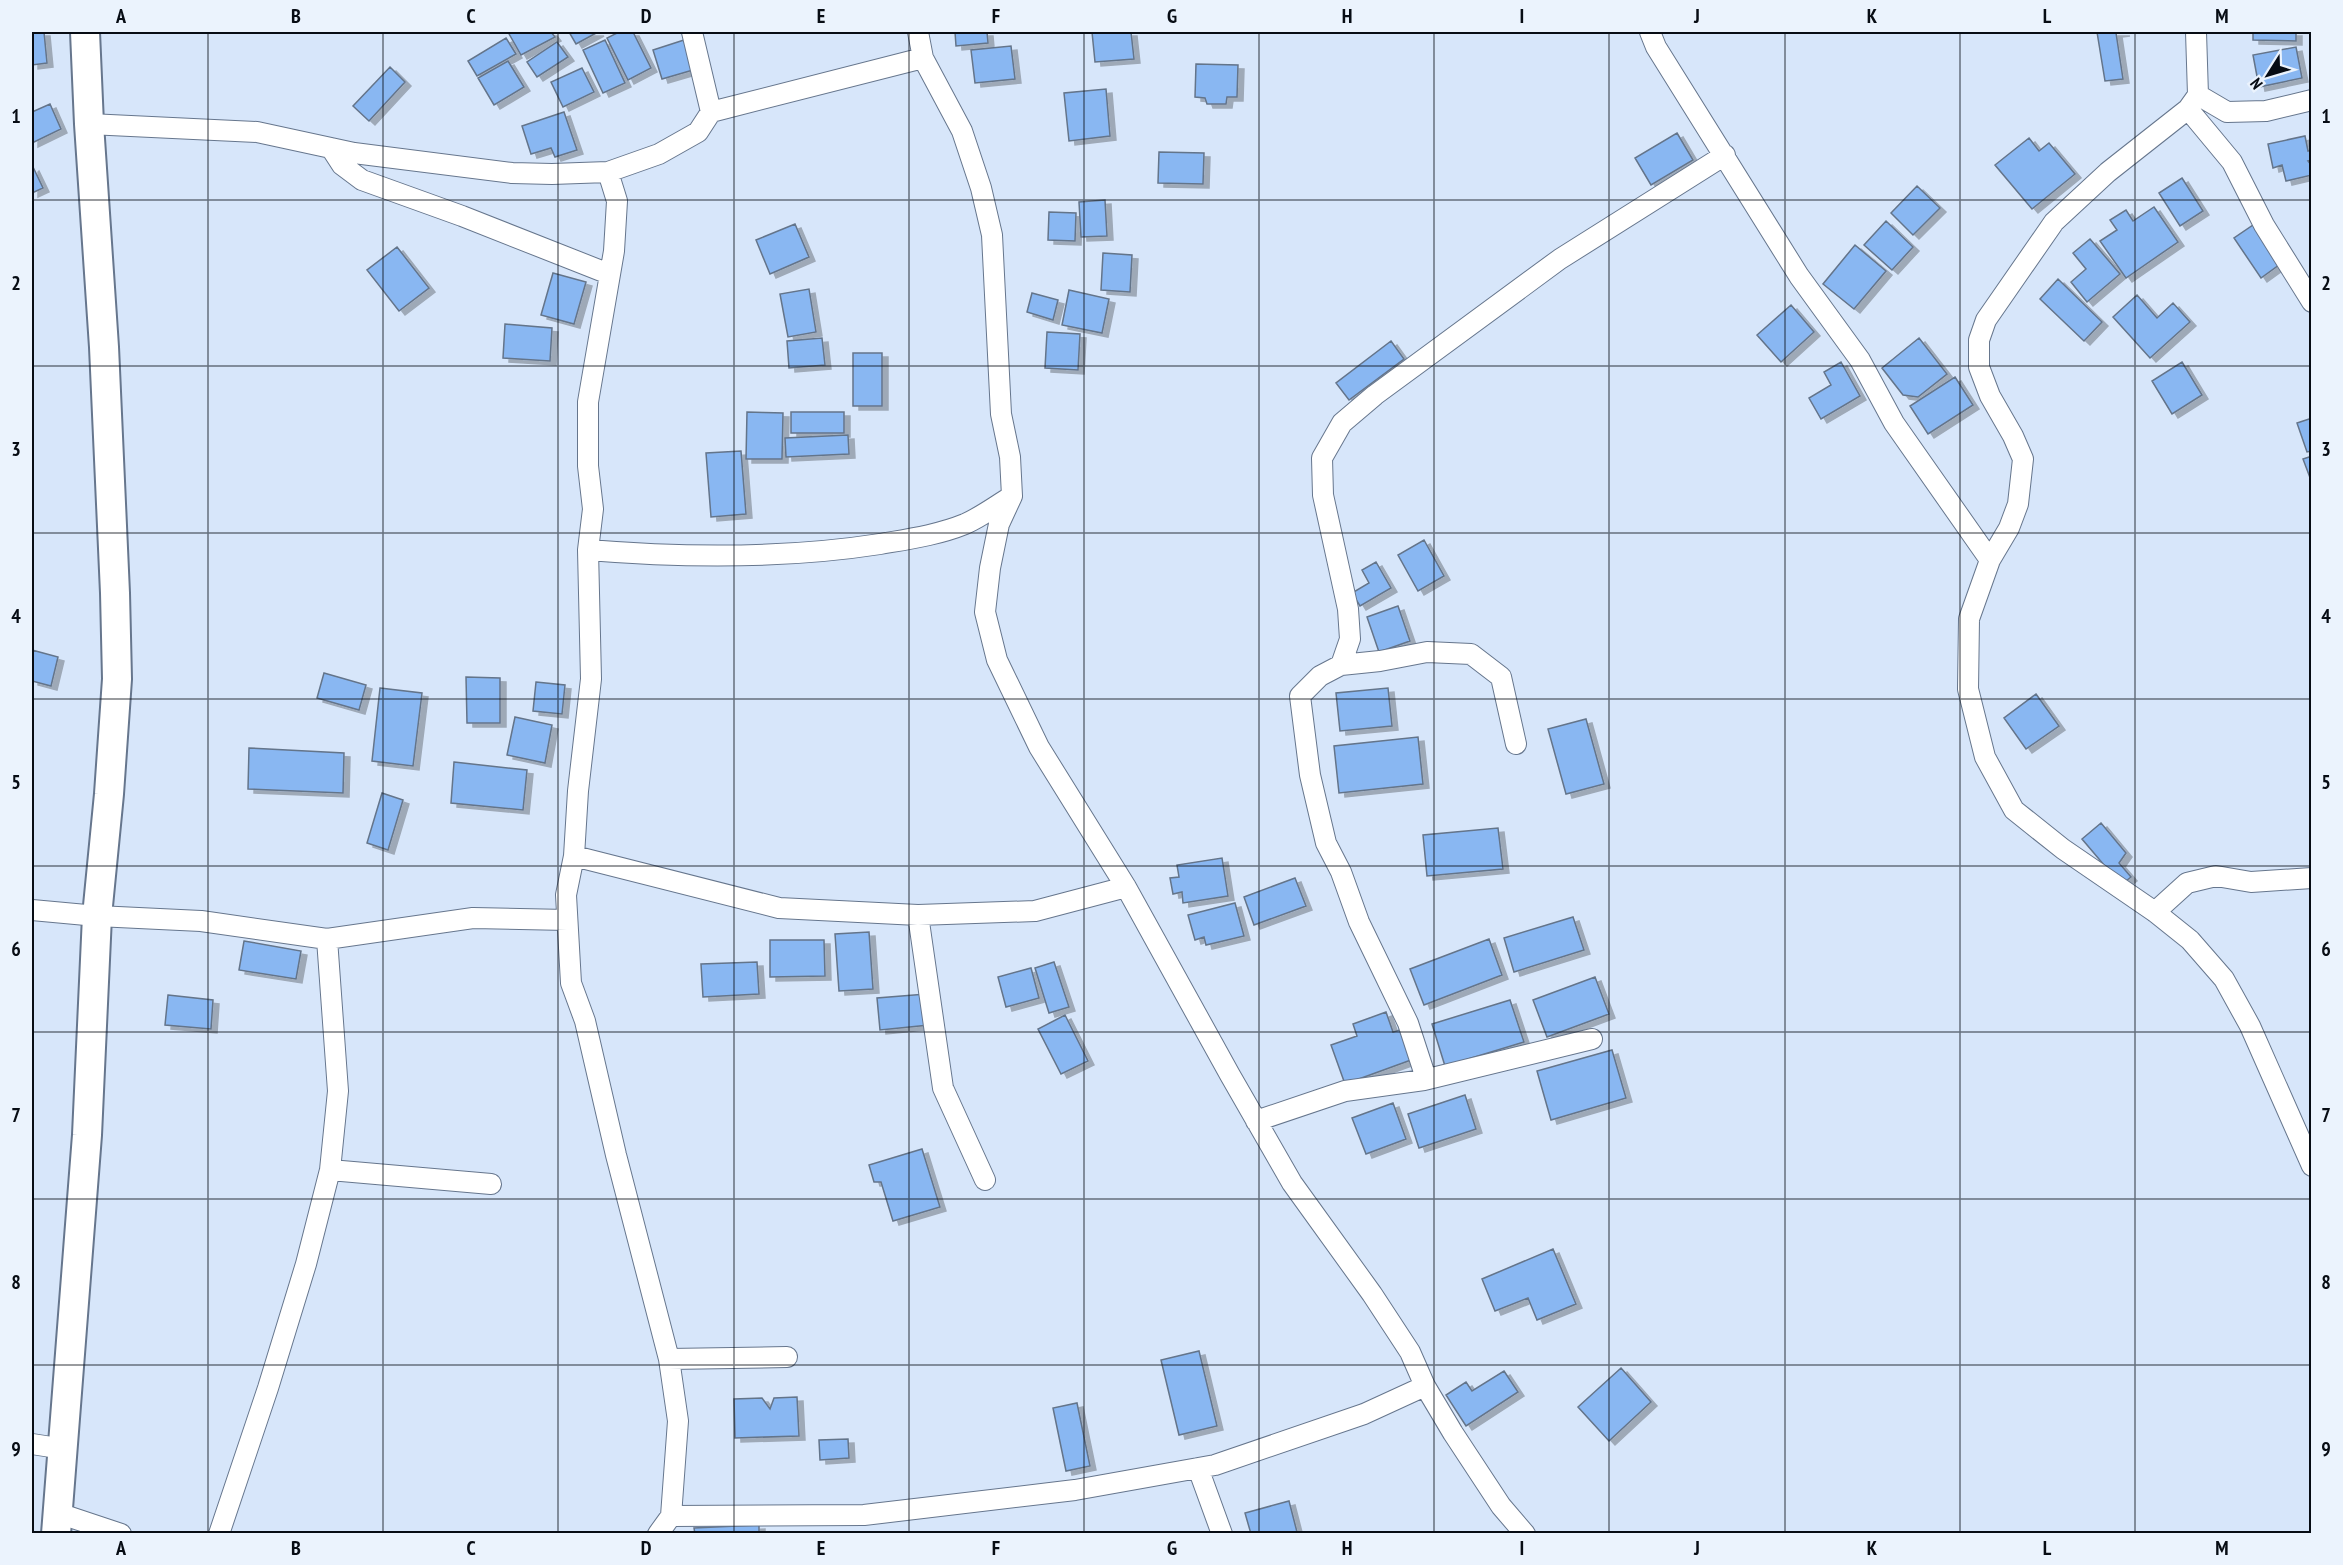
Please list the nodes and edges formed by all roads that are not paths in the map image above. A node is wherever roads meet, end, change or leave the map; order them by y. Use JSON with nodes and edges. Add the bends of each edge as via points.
{"nodes":[{"id":1,"x":86,"y":32,"type":"edge"},
{"id":2,"x":692,"y":32,"type":"edge"},
{"id":3,"x":918,"y":32,"type":"edge"},
{"id":4,"x":1650,"y":32,"type":"edge"},
{"id":5,"x":2196,"y":32,"type":"edge"},
{"id":6,"x":923,"y":58,"type":"junction"},
{"id":7,"x":2312,"y":100,"type":"edge"},
{"id":8,"x":2193,"y":102,"type":"junction"},
{"id":9,"x":711,"y":112,"type":"junction"},
{"id":10,"x":89,"y":124,"type":"junction"},
{"id":11,"x":331,"y":148,"type":"junction"},
{"id":12,"x":1725,"y":155,"type":"junction"},
{"id":13,"x":608,"y":172,"type":"junction"},
{"id":14,"x":609,"y":274,"type":"junction"},
{"id":15,"x":2312,"y":302,"type":"edge"},
{"id":16,"x":1012,"y":496,"type":"junction"},
{"id":17,"x":588,"y":550,"type":"junction"},
{"id":18,"x":1990,"y":560,"type":"junction"},
{"id":19,"x":1341,"y":665,"type":"junction"},
{"id":20,"x":1516,"y":744,"type":"dead end"},
{"id":21,"x":574,"y":856,"type":"junction"},
{"id":22,"x":2312,"y":878,"type":"edge"},
{"id":23,"x":1126,"y":887,"type":"junction"},
{"id":24,"x":32,"y":910,"type":"edge"},
{"id":25,"x":2155,"y":912,"type":"junction"},
{"id":26,"x":918,"y":915,"type":"junction"},
{"id":27,"x":96,"y":916,"type":"junction"},
{"id":28,"x":567,"y":920,"type":"junction"},
{"id":29,"x":327,"y":939,"type":"junction"},
{"id":30,"x":1592,"y":1039,"type":"dead end"},
{"id":31,"x":1424,"y":1080,"type":"junction"},
{"id":32,"x":1256,"y":1121,"type":"junction"},
{"id":33,"x":2312,"y":1166,"type":"edge"},
{"id":34,"x":330,"y":1170,"type":"junction"},
{"id":35,"x":985,"y":1180,"type":"dead end"},
{"id":36,"x":490,"y":1184,"type":"dead end"},
{"id":37,"x":787,"y":1357,"type":"dead end"},
{"id":38,"x":669,"y":1359,"type":"junction"},
{"id":39,"x":1425,"y":1386,"type":"junction"},
{"id":40,"x":32,"y":1444,"type":"edge"},
{"id":41,"x":64,"y":1449,"type":"junction"},
{"id":42,"x":1198,"y":1468,"type":"junction"},
{"id":43,"x":671,"y":1516,"type":"junction"},
{"id":44,"x":57,"y":1523,"type":"edge"},
{"id":45,"x":864,"y":1524,"type":"edge"},
{"id":46,"x":122,"y":1533,"type":"edge"},
{"id":47,"x":219,"y":1533,"type":"edge"},
{"id":48,"x":658,"y":1533,"type":"edge"},
{"id":49,"x":1222,"y":1533,"type":"edge"},
{"id":50,"x":1524,"y":1533,"type":"edge"}],
"edges":[{"from":1,"to":10,"type":"main road"},
{"from":2,"to":9,"type":"street"},
{"from":3,"to":6,"type":"street"},
{"from":4,"to":12,"type":"street"},
{"from":5,"to":8,"type":"street"},
{"from":6,"to":9,"type":"street"},
{"from":6,"to":16,"type":"street","via":[[962,131],[992,236],[1001,414],[1010,457]]},
{"from":7,"to":8,"type":"street","via":[[2266,111],[2227,111]]},
{"from":8,"to":15,"type":"street"},
{"from":8,"to":18,"type":"street","via":[[2054,222],[1986,320],[1979,340],[1979,367],[1989,396],[2023,459],[2018,504]]},
{"from":9,"to":13,"type":"street","via":[[698,132],[659,154]]},
{"from":10,"to":11,"type":"street","via":[[257,132]]},
{"from":10,"to":27,"type":"main road","via":[[105,358],[117,680]]},
{"from":11,"to":13,"type":"street","via":[[512,172]]},
{"from":11,"to":14,"type":"street","via":[[342,165],[362,180]]},
{"from":12,"to":18,"type":"street","via":[[1799,276],[1860,360],[1894,423]]},
{"from":12,"to":19,"type":"street","via":[[1560,259],[1342,423],[1322,458],[1323,495],[1348,609],[1350,639]]},
{"from":13,"to":14,"type":"street","via":[[617,201]]},
{"from":14,"to":17,"type":"street","via":[[588,402],[593,509]]},
{"from":16,"to":17,"type":"street","via":[[967,524],[833,551],[661,556]]},
{"from":16,"to":23,"type":"street","via":[[999,524],[985,612],[997,660],[1039,747]]},
{"from":17,"to":21,"type":"street","via":[[591,679]]},
{"from":18,"to":25,"type":"street","via":[[1969,619],[1968,689],[1985,757],[2014,810]]},
{"from":19,"to":20,"type":"street","via":[[1427,652],[1471,654],[1501,677]]},
{"from":19,"to":31,"type":"street","via":[[1320,676],[1300,696],[1311,776],[1326,843],[1407,1023]]},
{"from":21,"to":26,"type":"street","via":[[779,908]]},
{"from":21,"to":28,"type":"street","via":[[566,895]]},
{"from":22,"to":25,"type":"street","via":[[2251,882],[2216,876],[2187,883]]},
{"from":23,"to":26,"type":"street","via":[[1035,911]]},
{"from":23,"to":32,"type":"street"},
{"from":24,"to":27,"type":"street"},
{"from":25,"to":33,"type":"street","via":[[2190,940],[2224,979],[2250,1026]]},
{"from":26,"to":35,"type":"street","via":[[943,1088]]},
{"from":27,"to":29,"type":"street","via":[[201,921]]},
{"from":27,"to":41,"type":"main road","via":[[87,1135]]},
{"from":28,"to":29,"type":"street","via":[[473,918]]},
{"from":28,"to":38,"type":"street","via":[[571,983],[585,1021]]},
{"from":29,"to":34,"type":"street","via":[[338,1091]]},
{"from":30,"to":31,"type":"street"},
{"from":31,"to":32,"type":"street","via":[[1346,1092]]},
{"from":32,"to":39,"type":"street","via":[[1292,1183],[1410,1352]]},
{"from":34,"to":36,"type":"street"},
{"from":34,"to":47,"type":"street","via":[[306,1264]]},
{"from":37,"to":38,"type":"street"},
{"from":38,"to":43,"type":"street","via":[[678,1421]]},
{"from":39,"to":42,"type":"street","via":[[1364,1414]]},
{"from":39,"to":50,"type":"street","via":[[1501,1506]]},
{"from":40,"to":41,"type":"street"},
{"from":41,"to":44,"type":"main road"},
{"from":42,"to":45,"type":"street"},
{"from":42,"to":49,"type":"street"},
{"from":43,"to":45,"type":"street"},
{"from":43,"to":48,"type":"street"},
{"from":44,"to":46,"type":"street"}]}
